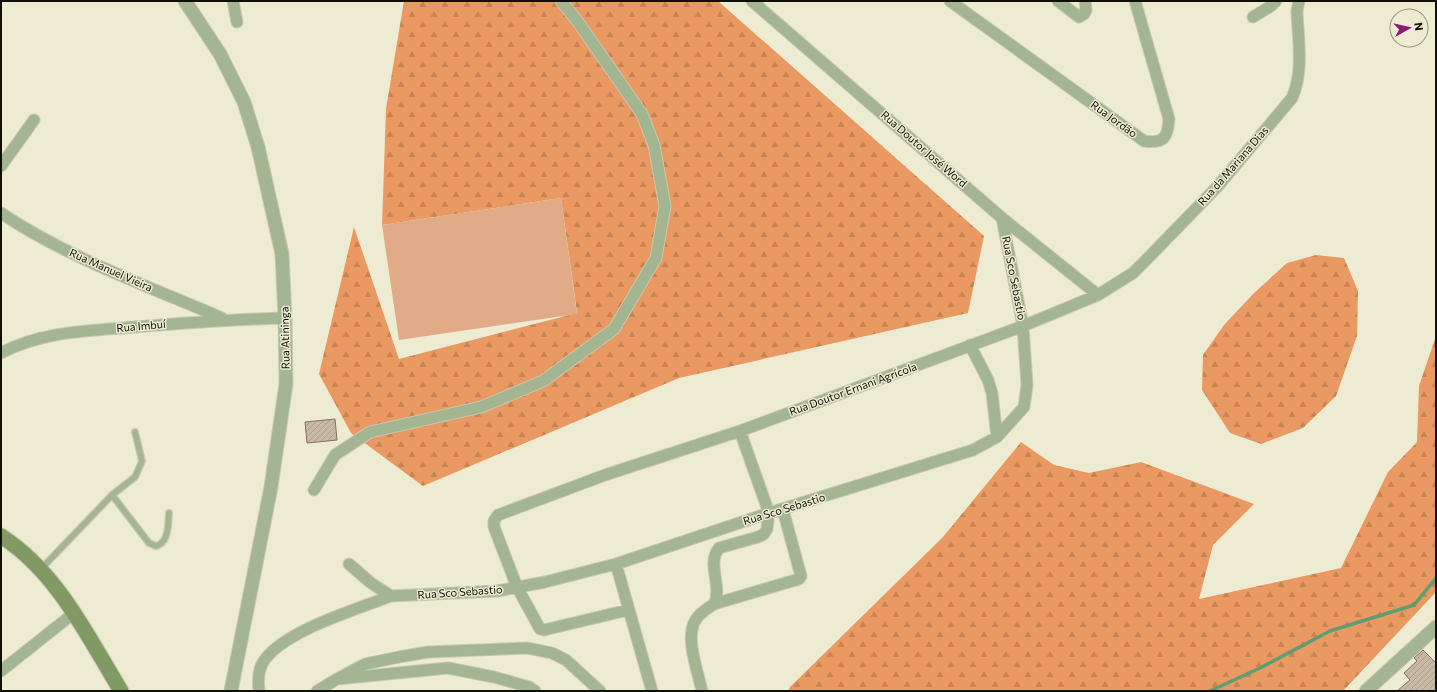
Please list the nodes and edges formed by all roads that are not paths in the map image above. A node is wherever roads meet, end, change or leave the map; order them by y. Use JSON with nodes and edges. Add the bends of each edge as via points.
{"nodes":[{"id":1,"x":185,"y":1,"type":"edge"},
{"id":2,"x":233,"y":1,"type":"edge"},
{"id":3,"x":561,"y":1,"type":"edge"},
{"id":4,"x":752,"y":1,"type":"edge"},
{"id":5,"x":950,"y":1,"type":"edge"},
{"id":6,"x":1058,"y":1,"type":"edge"},
{"id":7,"x":1085,"y":1,"type":"edge"},
{"id":8,"x":1135,"y":1,"type":"edge"},
{"id":9,"x":1276,"y":1,"type":"edge"},
{"id":10,"x":1299,"y":1,"type":"edge"},
{"id":11,"x":1253,"y":17,"type":"dead end"},
{"id":12,"x":237,"y":22,"type":"dead end"},
{"id":13,"x":34,"y":120,"type":"dead end"},
{"id":14,"x":1,"y":166,"type":"edge"},
{"id":15,"x":1,"y":213,"type":"edge"},
{"id":16,"x":1002,"y":218,"type":"junction"},
{"id":17,"x":1098,"y":295,"type":"junction"},
{"id":18,"x":285,"y":318,"type":"junction"},
{"id":19,"x":224,"y":319,"type":"junction"},
{"id":20,"x":1023,"y":326,"type":"junction"},
{"id":21,"x":970,"y":345,"type":"junction"},
{"id":22,"x":1,"y":353,"type":"edge"},
{"id":23,"x":740,"y":431,"type":"junction"},
{"id":24,"x":135,"y":432,"type":"dead end"},
{"id":25,"x":997,"y":437,"type":"junction"},
{"id":26,"x":314,"y":490,"type":"dead end"},
{"id":27,"x":112,"y":495,"type":"junction"},
{"id":28,"x":783,"y":510,"type":"junction"},
{"id":29,"x":169,"y":513,"type":"dead end"},
{"id":30,"x":769,"y":513,"type":"junction"},
{"id":31,"x":1,"y":536,"type":"edge"},
{"id":32,"x":349,"y":564,"type":"dead end"},
{"id":33,"x":616,"y":564,"type":"junction"},
{"id":34,"x":40,"y":569,"type":"junction"},
{"id":35,"x":517,"y":587,"type":"junction"},
{"id":36,"x":391,"y":596,"type":"junction"},
{"id":37,"x":714,"y":604,"type":"junction"},
{"id":38,"x":628,"y":610,"type":"junction"},
{"id":39,"x":74,"y":613,"type":"junction"},
{"id":40,"x":1436,"y":627,"type":"edge"},
{"id":41,"x":1,"y":671,"type":"edge"},
{"id":42,"x":337,"y":679,"type":"junction"},
{"id":43,"x":120,"y":691,"type":"edge"},
{"id":44,"x":231,"y":691,"type":"edge"},
{"id":45,"x":259,"y":691,"type":"edge"},
{"id":46,"x":316,"y":691,"type":"edge"},
{"id":47,"x":535,"y":691,"type":"edge"},
{"id":48,"x":600,"y":691,"type":"edge"},
{"id":49,"x":652,"y":691,"type":"edge"},
{"id":50,"x":702,"y":691,"type":"edge"},
{"id":51,"x":1366,"y":691,"type":"edge"}],
"edges":[{"from":1,"to":18,"type":"street","name":"Rua Atininga","via":[[223,61],[244,102],[258,147],[282,254]]},
{"from":2,"to":12,"type":"street"},
{"from":3,"to":26,"type":"street","via":[[642,114],[654,144],[665,206],[656,258],[614,329],[543,381],[481,407],[370,432],[335,455]]},
{"from":4,"to":16,"type":"street","name":"Rua Doutor José Word"},
{"from":5,"to":8,"type":"street","name":"Rua Jordão","via":[[1144,142],[1155,143],[1163,139],[1168,132],[1169,119]]},
{"from":6,"to":7,"type":"street","via":[[1079,17],[1086,10]]},
{"from":9,"to":11,"type":"street"},
{"from":10,"to":17,"type":"street","name":"Rua da Mariana Dias","via":[[1299,72],[1298,84],[1292,98],[1217,186],[1149,258],[1133,273]]},
{"from":13,"to":14,"type":"street"},
{"from":15,"to":19,"type":"street","name":"Rua Manuel Vieira","via":[[63,249]]},
{"from":16,"to":17,"type":"street","name":"Rua Doutor José Word"},
{"from":16,"to":20,"type":"street","name":"Rua Sco Sebastio"},
{"from":17,"to":20,"type":"street","name":"Rua Doutor Ernani Agrícola"},
{"from":18,"to":19,"type":"street","name":"Rua Imbuí"},
{"from":18,"to":44,"type":"street","name":"Rua Atininga","via":[[285,391],[270,486]]},
{"from":19,"to":22,"type":"street","name":"Rua Imbuí","via":[[64,332],[21,342]]},
{"from":20,"to":21,"type":"street","name":"Rua Doutor Ernani Agrícola"},
{"from":20,"to":25,"type":"street","name":"Rua Sco Sebastio","via":[[1027,385],[1024,408]]},
{"from":21,"to":23,"type":"street","name":"Rua Doutor Ernani Agrícola"},
{"from":21,"to":25,"type":"street","via":[[988,380]]},
{"from":23,"to":30,"type":"street"},
{"from":23,"to":35,"type":"street","name":"Rua Doutor Ernani Agrícola","via":[[605,475],[498,515],[494,527]]},
{"from":24,"to":27,"type":"lane","via":[[142,460],[140,468],[135,477]]},
{"from":25,"to":28,"type":"street","name":"Rua Sco Sebastio","via":[[973,450]]},
{"from":27,"to":29,"type":"lane","via":[[149,543],[156,546],[161,545],[166,538]]},
{"from":27,"to":34,"type":"lane"},
{"from":28,"to":30,"type":"street","name":"Rua Sco Sebastio"},
{"from":28,"to":37,"type":"street","via":[[801,576],[799,579]]},
{"from":30,"to":33,"type":"street","name":"Rua Sco Sebastio"},
{"from":30,"to":37,"type":"street","via":[[764,534],[719,548],[715,553],[717,596]]},
{"from":31,"to":34,"type":"main road","via":[[33,560]]},
{"from":32,"to":36,"type":"street"},
{"from":33,"to":35,"type":"street","name":"Rua Sco Sebastio"},
{"from":33,"to":38,"type":"street"},
{"from":34,"to":39,"type":"main road"},
{"from":35,"to":36,"type":"street","name":"Rua Sco Sebastio","via":[[497,591]]},
{"from":35,"to":38,"type":"street","via":[[537,626],[544,630]]},
{"from":36,"to":45,"type":"street","name":"Rua Sco Sebastio","via":[[311,627],[276,648],[262,664],[258,679]]},
{"from":37,"to":50,"type":"street","via":[[695,620],[691,631],[691,644]]},
{"from":38,"to":49,"type":"street"},
{"from":39,"to":41,"type":"street"},
{"from":39,"to":43,"type":"main road"},
{"from":40,"to":51,"type":"street"},
{"from":42,"to":46,"type":"street"},
{"from":42,"to":47,"type":"street","via":[[448,668],[494,677]]},
{"from":42,"to":48,"type":"street","via":[[365,664],[428,652],[527,648],[552,653],[566,660]]}]}
